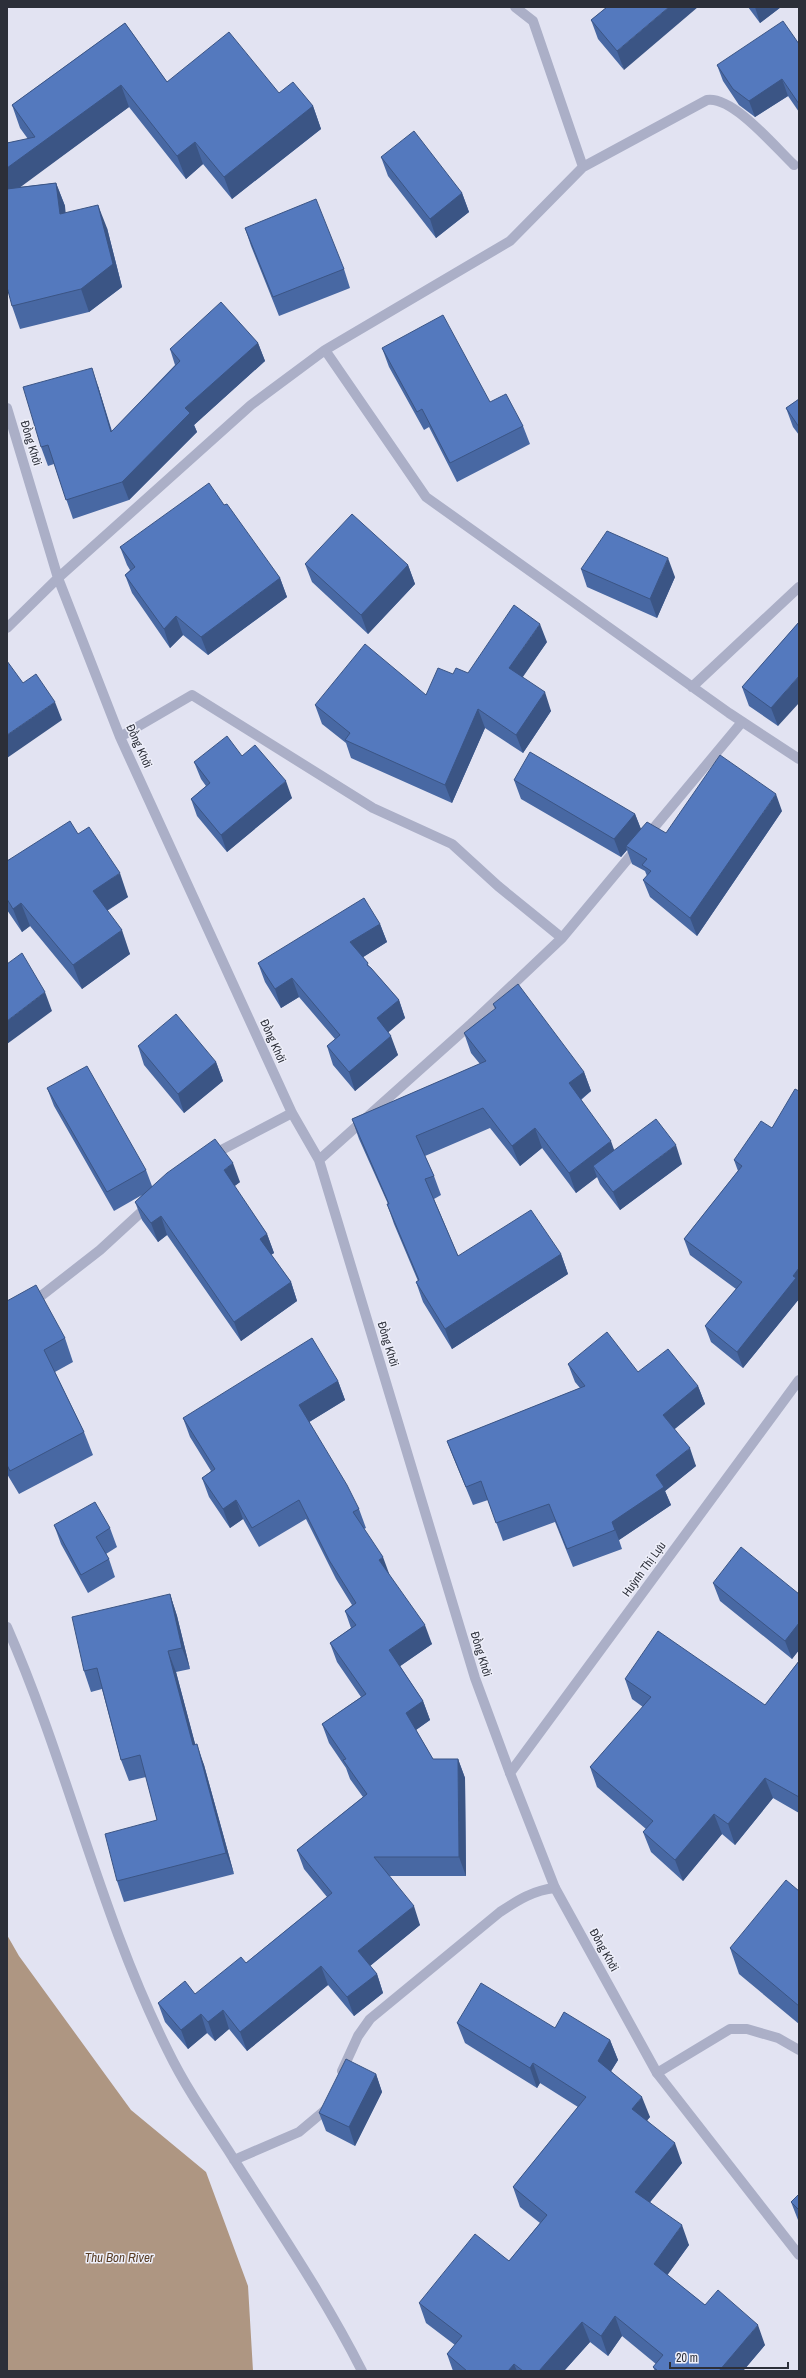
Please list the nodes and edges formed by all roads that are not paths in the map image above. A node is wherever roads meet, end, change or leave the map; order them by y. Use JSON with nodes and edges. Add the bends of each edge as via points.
{"nodes":[{"id":1,"x":515,"y":7,"type":"edge"},
{"id":2,"x":794,"y":165,"type":"dead end"},
{"id":3,"x":583,"y":167,"type":"junction"},
{"id":4,"x":325,"y":350,"type":"junction"},
{"id":5,"x":7,"y":408,"type":"edge"},
{"id":6,"x":58,"y":578,"type":"junction"},
{"id":7,"x":799,"y":587,"type":"edge"},
{"id":8,"x":7,"y":628,"type":"edge"},
{"id":9,"x":692,"y":687,"type":"junction"},
{"id":10,"x":742,"y":722,"type":"junction"},
{"id":11,"x":120,"y":737,"type":"junction"},
{"id":12,"x":799,"y":759,"type":"edge"},
{"id":13,"x":562,"y":938,"type":"junction"},
{"id":14,"x":292,"y":1113,"type":"junction"},
{"id":15,"x":203,"y":1160,"type":"edge"},
{"id":16,"x":319,"y":1160,"type":"junction"},
{"id":17,"x":156,"y":1199,"type":"edge"},
{"id":18,"x":23,"y":1309,"type":"edge"},
{"id":19,"x":799,"y":1380,"type":"edge"},
{"id":20,"x":7,"y":1627,"type":"edge"},
{"id":21,"x":510,"y":1773,"type":"junction"},
{"id":22,"x":555,"y":1888,"type":"junction"},
{"id":23,"x":799,"y":2050,"type":"edge"},
{"id":24,"x":657,"y":2073,"type":"junction"},
{"id":25,"x":339,"y":2078,"type":"edge"},
{"id":26,"x":334,"y":2098,"type":"edge"},
{"id":27,"x":234,"y":2160,"type":"junction"},
{"id":28,"x":799,"y":2255,"type":"edge"},
{"id":29,"x":362,"y":2371,"type":"edge"}],
"edges":[{"from":1,"to":3,"type":"street","via":[[533,21]]},
{"from":2,"to":3,"type":"street","via":[[732,106],[715,99],[707,100]]},
{"from":3,"to":4,"type":"street","via":[[510,241]]},
{"from":4,"to":6,"type":"street","via":[[251,405]]},
{"from":4,"to":9,"type":"street","via":[[426,497]]},
{"from":5,"to":6,"type":"street","name":"Đồng Khởi"},
{"from":6,"to":8,"type":"street"},
{"from":6,"to":11,"type":"street","name":"Đồng Khởi"},
{"from":7,"to":9,"type":"street"},
{"from":9,"to":10,"type":"street"},
{"from":10,"to":12,"type":"street"},
{"from":10,"to":13,"type":"street"},
{"from":11,"to":13,"type":"street","via":[[192,695],[373,808],[452,844],[498,886]]},
{"from":11,"to":14,"type":"street","name":"Đồng Khởi"},
{"from":13,"to":16,"type":"street","via":[[471,1024]]},
{"from":14,"to":15,"type":"street"},
{"from":14,"to":16,"type":"street","name":"Đồng Khởi"},
{"from":16,"to":21,"type":"street","name":"Đồng Khởi","via":[[475,1678]]},
{"from":17,"to":18,"type":"street","via":[[84,1264]]},
{"from":19,"to":21,"type":"street","name":"Huỳnh Thị Lựu"},
{"from":20,"to":27,"type":"street","via":[[30,1678],[68,1783],[113,1924],[149,2010],[193,2097]]},
{"from":21,"to":22,"type":"street","name":"Đồng Khởi"},
{"from":22,"to":24,"type":"street","name":"Đồng Khởi"},
{"from":22,"to":25,"type":"street","via":[[520,1899],[500,1912],[370,2019],[358,2036]]},
{"from":23,"to":24,"type":"street","via":[[778,2038],[747,2029],[730,2029]]},
{"from":24,"to":28,"type":"street","name":"Đồng Khởi"},
{"from":26,"to":27,"type":"street","via":[[328,2110],[299,2132]]},
{"from":27,"to":29,"type":"street","via":[[331,2313]]}]}
